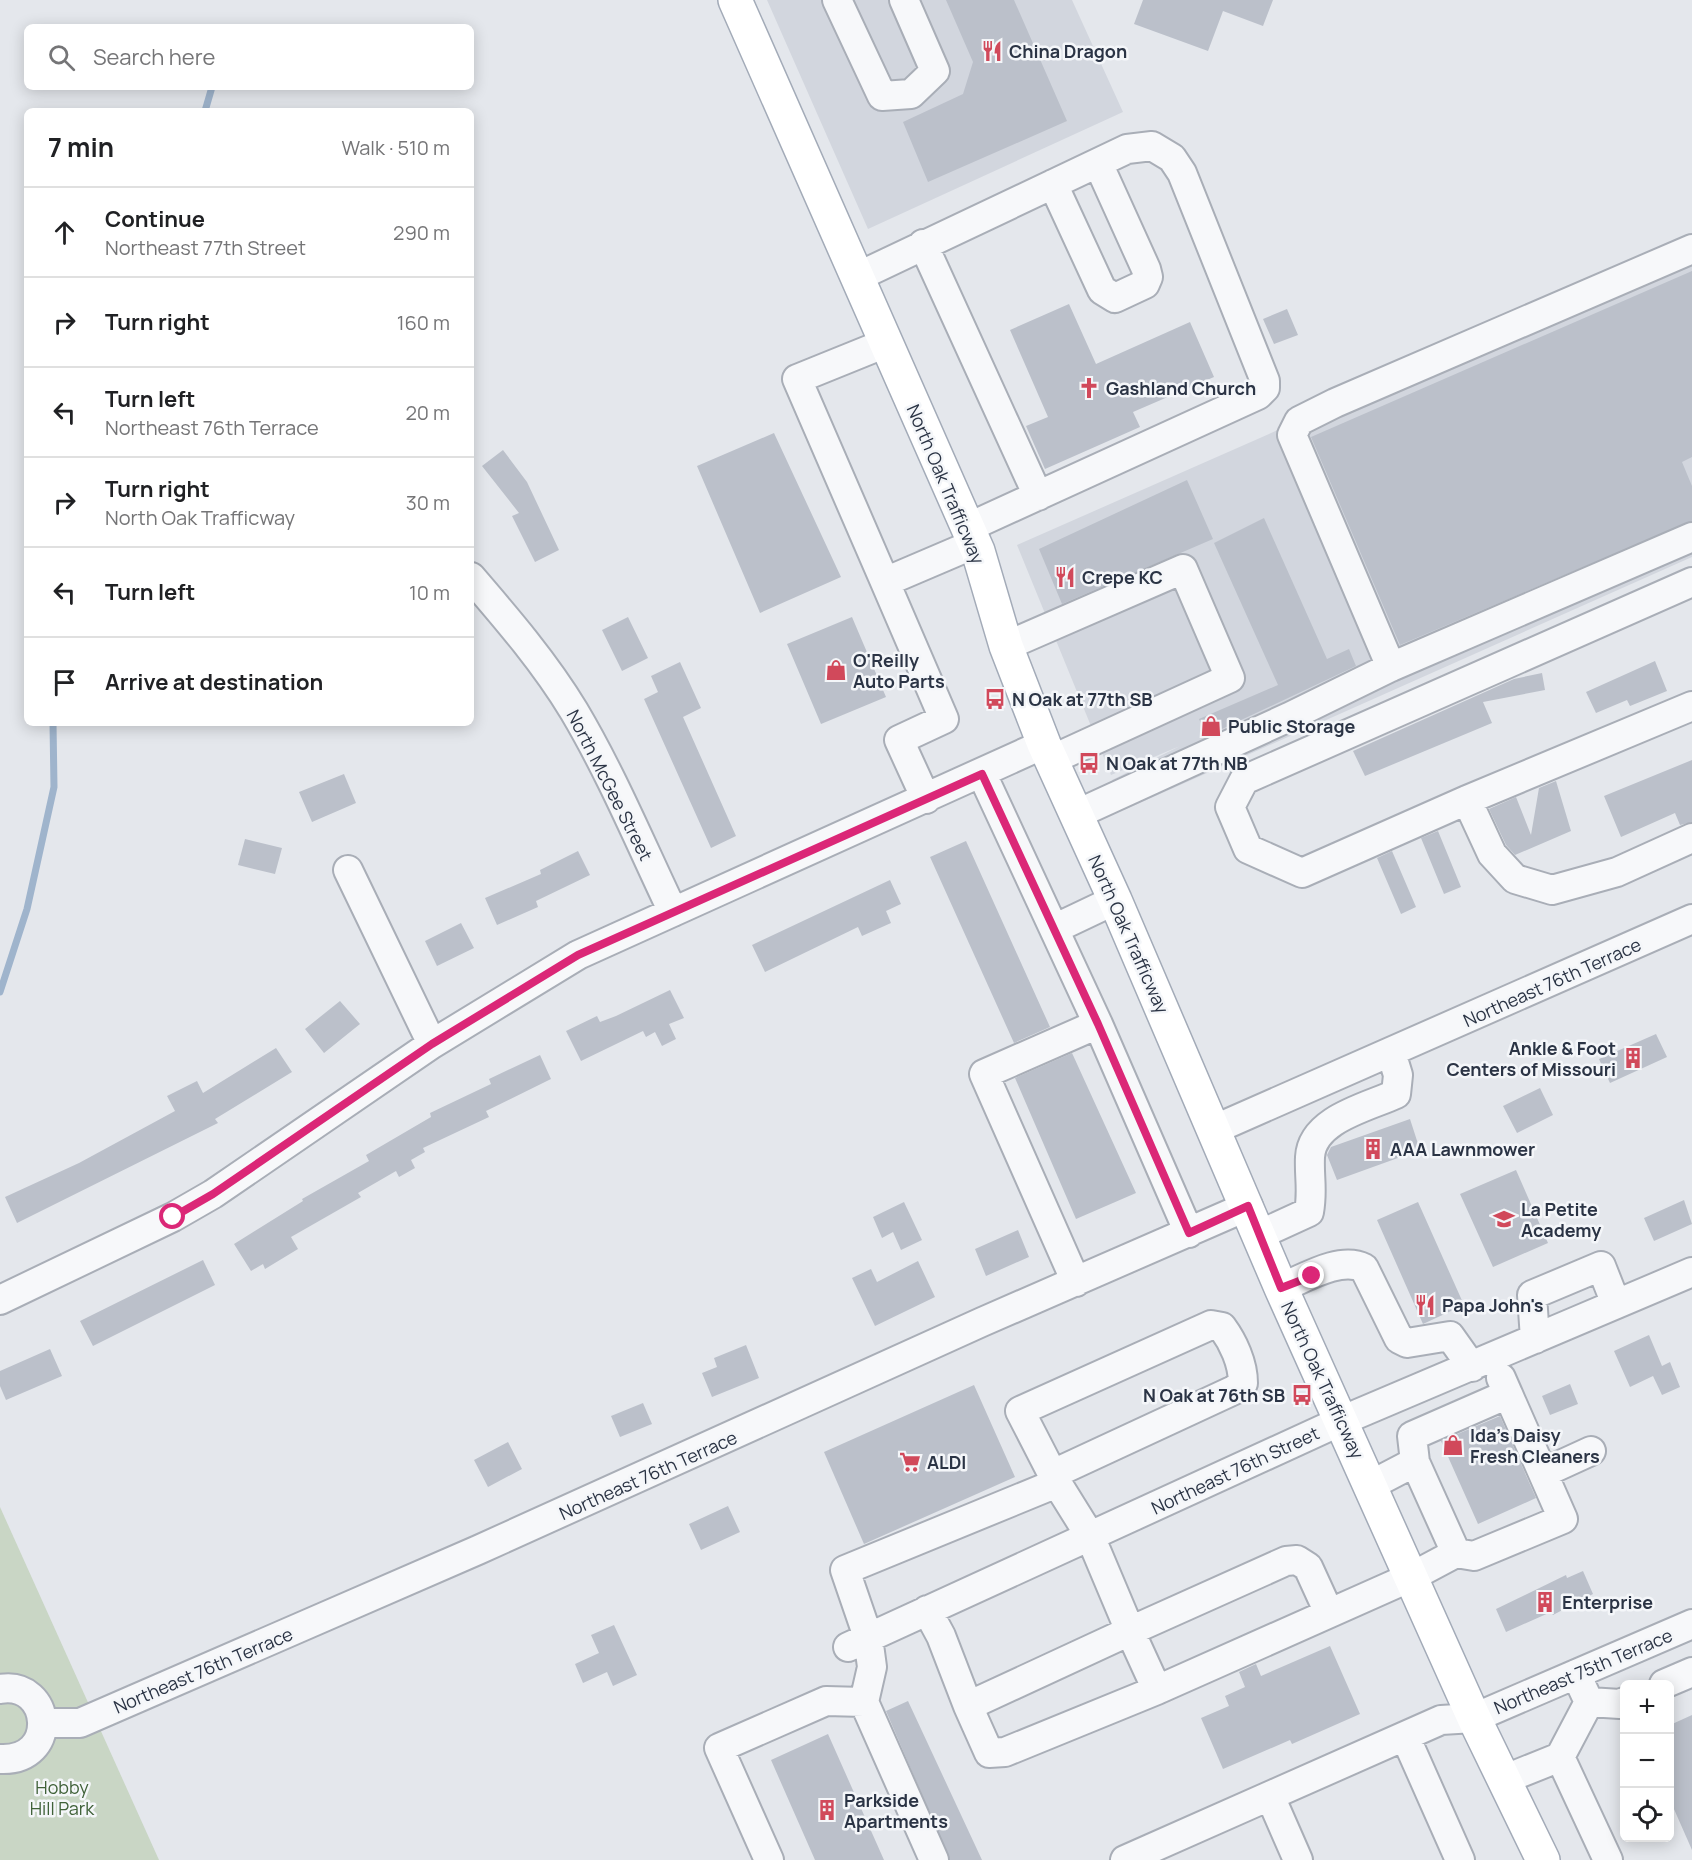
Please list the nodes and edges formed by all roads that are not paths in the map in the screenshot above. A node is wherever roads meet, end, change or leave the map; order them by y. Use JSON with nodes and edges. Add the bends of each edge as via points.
{"nodes":[{"id":1,"x":735,"y":0,"type":"edge"},
{"id":2,"x":837,"y":0,"type":"edge"},
{"id":3,"x":904,"y":0,"type":"edge"},
{"id":4,"x":1098,"y":163,"type":"junction"},
{"id":5,"x":1053,"y":184,"type":"junction"},
{"id":6,"x":923,"y":244,"type":"junction"},
{"id":7,"x":1692,"y":249,"type":"edge"},
{"id":8,"x":857,"y":277,"type":"junction"},
{"id":9,"x":886,"y":343,"type":"junction"},
{"id":10,"x":1038,"y":496,"type":"junction"},
{"id":11,"x":971,"y":536,"type":"junction"},
{"id":12,"x":1692,"y":537,"type":"edge"},
{"id":13,"x":474,"y":582,"type":"edge"},
{"id":14,"x":885,"y":582,"type":"junction"},
{"id":15,"x":1692,"y":582,"type":"edge"},
{"id":16,"x":1006,"y":646,"type":"junction"},
{"id":17,"x":1391,"y":667,"type":"junction"},
{"id":18,"x":1692,"y":706,"type":"edge"},
{"id":19,"x":1048,"y":752,"type":"junction"},
{"id":20,"x":982,"y":774,"type":"junction"},
{"id":21,"x":926,"y":799,"type":"junction"},
{"id":22,"x":1467,"y":800,"type":"junction"},
{"id":23,"x":1075,"y":815,"type":"junction"},
{"id":24,"x":1692,"y":838,"type":"edge"},
{"id":25,"x":348,"y":870,"type":"dead end"},
{"id":26,"x":1115,"y":900,"type":"junction"},
{"id":27,"x":673,"y":912,"type":"junction"},
{"id":28,"x":1692,"y":919,"type":"edge"},
{"id":29,"x":1054,"y":929,"type":"junction"},
{"id":30,"x":1098,"y":1024,"type":"junction"},
{"id":31,"x":432,"y":1044,"type":"junction"},
{"id":32,"x":1390,"y":1052,"type":"junction"},
{"id":33,"x":1213,"y":1130,"type":"junction"},
{"id":34,"x":1253,"y":1220,"type":"junction"},
{"id":35,"x":1189,"y":1233,"type":"junction"},
{"id":36,"x":1692,"y":1272,"type":"edge"},
{"id":37,"x":1076,"y":1282,"type":"junction"},
{"id":38,"x":1281,"y":1288,"type":"junction"},
{"id":39,"x":0,"y":1300,"type":"edge"},
{"id":40,"x":1616,"y":1304,"type":"junction"},
{"id":41,"x":1535,"y":1339,"type":"junction"},
{"id":42,"x":1482,"y":1363,"type":"junction"},
{"id":43,"x":1508,"y":1394,"type":"junction"},
{"id":44,"x":1341,"y":1421,"type":"junction"},
{"id":45,"x":1591,"y":1450,"type":"dead end"},
{"id":46,"x":1415,"y":1462,"type":"junction"},
{"id":47,"x":1543,"y":1473,"type":"junction"},
{"id":48,"x":1055,"y":1478,"type":"junction"},
{"id":49,"x":1371,"y":1485,"type":"junction"},
{"id":50,"x":1090,"y":1536,"type":"junction"},
{"id":51,"x":1456,"y":1553,"type":"junction"},
{"id":52,"x":1411,"y":1577,"type":"junction"},
{"id":53,"x":927,"y":1610,"type":"junction"},
{"id":54,"x":1329,"y":1613,"type":"junction"},
{"id":55,"x":1692,"y":1624,"type":"edge"},
{"id":56,"x":1130,"y":1631,"type":"junction"},
{"id":57,"x":858,"y":1642,"type":"junction"},
{"id":58,"x":1692,"y":1672,"type":"edge"},
{"id":59,"x":1576,"y":1674,"type":"junction"},
{"id":60,"x":1673,"y":1680,"type":"edge"},
{"id":61,"x":0,"y":1689,"type":"edge"},
{"id":62,"x":1157,"y":1690,"type":"junction"},
{"id":63,"x":864,"y":1702,"type":"junction"},
{"id":64,"x":1589,"y":1702,"type":"junction"},
{"id":65,"x":1620,"y":1704,"type":"edge"},
{"id":66,"x":968,"y":1706,"type":"junction"},
{"id":67,"x":1474,"y":1718,"type":"junction"},
{"id":68,"x":42,"y":1723,"type":"junction"},
{"id":69,"x":1405,"y":1736,"type":"junction"},
{"id":70,"x":1560,"y":1757,"type":"junction"},
{"id":71,"x":0,"y":1759,"type":"edge"},
{"id":72,"x":1503,"y":1780,"type":"junction"},
{"id":73,"x":1270,"y":1796,"type":"junction"},
{"id":74,"x":769,"y":1860,"type":"edge"},
{"id":75,"x":934,"y":1860,"type":"edge"},
{"id":76,"x":1125,"y":1860,"type":"edge"},
{"id":77,"x":1298,"y":1860,"type":"edge"},
{"id":78,"x":1460,"y":1860,"type":"edge"},
{"id":79,"x":1544,"y":1860,"type":"edge"},
{"id":80,"x":1608,"y":1860,"type":"edge"}],
"edges":[{"from":1,"to":8,"type":"main road","name":"North Oak Trafficway"},
{"from":2,"to":3,"type":"street","via":[[882,96],[911,94],[935,71]]},
{"from":4,"to":5,"type":"street"},
{"from":4,"to":5,"type":"street","via":[[1148,277],[1145,284],[1115,298],[1102,290]]},
{"from":4,"to":10,"type":"street","via":[[1127,149],[1152,146],[1172,158],[1182,173],[1265,388],[1258,395]]},
{"from":5,"to":6,"type":"street"},
{"from":6,"to":8,"type":"street"},
{"from":6,"to":10,"type":"street"},
{"from":7,"to":17,"type":"street","via":[[1299,421],[1292,435]]},
{"from":8,"to":9,"type":"main road","name":"North Oak Trafficway"},
{"from":9,"to":11,"type":"main road","name":"North Oak Trafficway"},
{"from":9,"to":14,"type":"street","via":[[797,379]]},
{"from":10,"to":11,"type":"street"},
{"from":11,"to":14,"type":"street"},
{"from":11,"to":16,"type":"main road","name":"North Oak Trafficway"},
{"from":12,"to":17,"type":"street"},
{"from":13,"to":27,"type":"street","name":"North McGee Street","via":[[538,659],[573,710]]},
{"from":14,"to":21,"type":"street","via":[[944,719],[899,740]]},
{"from":15,"to":22,"type":"street","via":[[1244,780],[1230,807],[1248,849],[1302,873]]},
{"from":16,"to":19,"type":"main road","name":"North Oak Trafficway"},
{"from":16,"to":19,"type":"street","via":[[1184,568],[1230,678]]},
{"from":17,"to":23,"type":"street"},
{"from":18,"to":22,"type":"street"},
{"from":19,"to":20,"type":"street"},
{"from":19,"to":23,"type":"main road","name":"North Oak Trafficway"},
{"from":20,"to":21,"type":"street"},
{"from":20,"to":29,"type":"street"},
{"from":21,"to":27,"type":"street"},
{"from":22,"to":24,"type":"street","via":[[1492,854],[1515,879],[1552,890],[1617,872]]},
{"from":23,"to":26,"type":"main road","name":"North Oak Trafficway"},
{"from":25,"to":31,"type":"street"},
{"from":26,"to":29,"type":"street"},
{"from":26,"to":33,"type":"main road","name":"North Oak Trafficway"},
{"from":27,"to":31,"type":"street","via":[[578,955]]},
{"from":28,"to":32,"type":"street","name":"Northeast 76th Terrace"},
{"from":29,"to":30,"type":"street"},
{"from":30,"to":35,"type":"street"},
{"from":30,"to":37,"type":"street","via":[[984,1074]]},
{"from":31,"to":39,"type":"street","via":[[213,1194]]},
{"from":32,"to":33,"type":"street","name":"Northeast 76th Terrace"},
{"from":32,"to":34,"type":"street","name":"Northeast 76th Terrace","via":[[1398,1075],[1396,1094],[1329,1124],[1314,1141],[1310,1155],[1313,1191],[1309,1212]]},
{"from":33,"to":34,"type":"main road","name":"North Oak Trafficway"},
{"from":34,"to":35,"type":"street","name":"Northeast 76th Terrace"},
{"from":34,"to":38,"type":"main road","name":"North Oak Trafficway"},
{"from":35,"to":37,"type":"street","name":"Northeast 76th Terrace"},
{"from":36,"to":40,"type":"street","name":"Northeast 76th Street"},
{"from":37,"to":68,"type":"street","name":"Northeast 76th Terrace","via":[[489,1546],[80,1723]]},
{"from":38,"to":42,"type":"street","via":[[1344,1263],[1356,1264],[1364,1268],[1399,1339],[1407,1344],[1450,1336]]},
{"from":38,"to":44,"type":"main road","name":"North Oak Trafficway"},
{"from":40,"to":41,"type":"street","name":"Northeast 76th Street"},
{"from":40,"to":41,"type":"street","via":[[1601,1266],[1532,1294]]},
{"from":41,"to":42,"type":"street","name":"Northeast 76th Street"},
{"from":42,"to":43,"type":"street"},
{"from":42,"to":44,"type":"street","name":"Northeast 76th Street"},
{"from":43,"to":46,"type":"street","via":[[1412,1436]]},
{"from":43,"to":47,"type":"street"},
{"from":44,"to":49,"type":"main road","name":"North Oak Trafficway"},
{"from":44,"to":50,"type":"street","name":"Northeast 76th Street"},
{"from":45,"to":47,"type":"street"},
{"from":46,"to":49,"type":"street"},
{"from":46,"to":51,"type":"street"},
{"from":47,"to":51,"type":"street","via":[[1563,1519],[1474,1556]]},
{"from":48,"to":48,"type":"street","via":[[1020,1411],[1211,1324],[1222,1327],[1243,1372],[1243,1383]]},
{"from":48,"to":50,"type":"street"},
{"from":48,"to":57,"type":"street","via":[[845,1570]]},
{"from":49,"to":52,"type":"main road","name":"North Oak Trafficway"},
{"from":50,"to":53,"type":"street","name":"Northeast 76th Street"},
{"from":50,"to":56,"type":"street"},
{"from":51,"to":52,"type":"street"},
{"from":52,"to":54,"type":"street"},
{"from":52,"to":67,"type":"main road","name":"North Oak Trafficway"},
{"from":53,"to":57,"type":"street","name":"Northeast 76th Street"},
{"from":53,"to":66,"type":"street"},
{"from":54,"to":56,"type":"street","via":[[1308,1568],[1297,1560]]},
{"from":54,"to":62,"type":"street"},
{"from":55,"to":59,"type":"street","name":"Northeast 75th Terrace"},
{"from":56,"to":62,"type":"street"},
{"from":56,"to":66,"type":"street"},
{"from":57,"to":63,"type":"street","via":[[872,1667]]},
{"from":58,"to":60,"type":"street"},
{"from":59,"to":64,"type":"street"},
{"from":59,"to":67,"type":"street","name":"Northeast 75th Terrace"},
{"from":61,"to":68,"type":"street","via":[[19,1690],[29,1696],[37,1705]]},
{"from":62,"to":66,"type":"street","via":[[1005,1752],[989,1753]]},
{"from":63,"to":74,"type":"street","via":[[826,1701],[719,1748]]},
{"from":63,"to":75,"type":"street"},
{"from":64,"to":65,"type":"street"},
{"from":64,"to":70,"type":"street"},
{"from":67,"to":69,"type":"street","name":"Northeast 75th Terrace","via":[[1441,1720]]},
{"from":67,"to":72,"type":"main road","name":"North Oak Trafficway"},
{"from":68,"to":71,"type":"street","via":[[40,1739],[33,1748],[12,1759]]},
{"from":69,"to":73,"type":"street","name":"Northeast 75th Terrace"},
{"from":69,"to":78,"type":"street"},
{"from":70,"to":72,"type":"street"},
{"from":70,"to":80,"type":"street"},
{"from":72,"to":79,"type":"main road","name":"North Oak Trafficway"},
{"from":73,"to":76,"type":"street","name":"Northeast 75th Terrace"},
{"from":73,"to":77,"type":"street"}]}
